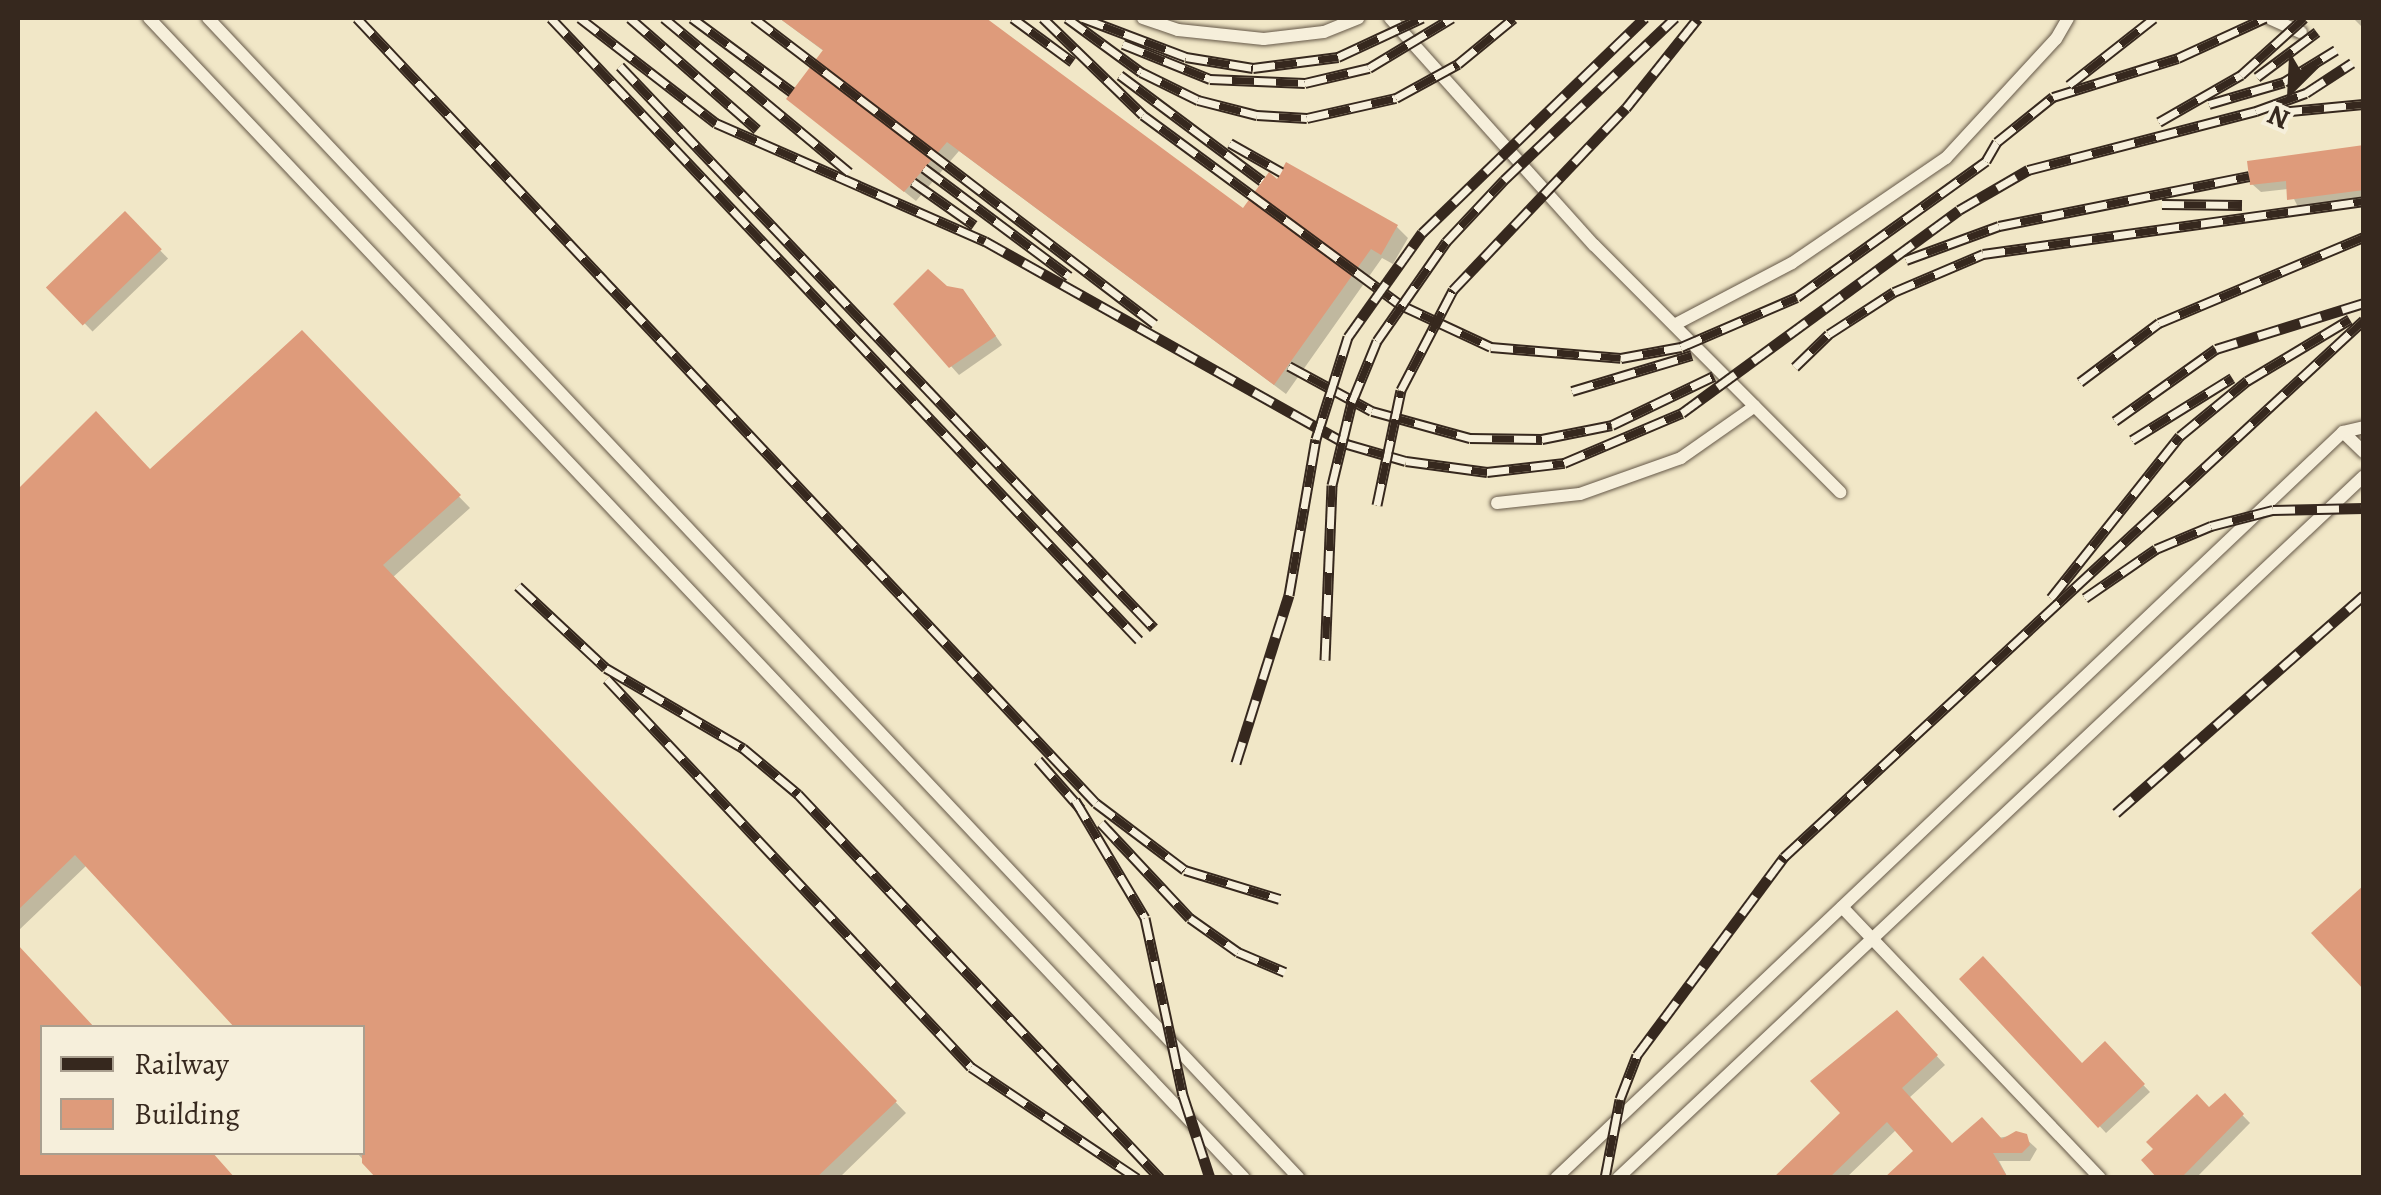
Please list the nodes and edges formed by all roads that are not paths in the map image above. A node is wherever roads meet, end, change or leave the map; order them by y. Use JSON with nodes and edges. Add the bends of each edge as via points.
{"nodes":[{"id":1,"x":149,"y":18,"type":"edge"},
{"id":2,"x":208,"y":18,"type":"edge"},
{"id":3,"x":1143,"y":18,"type":"edge"},
{"id":4,"x":1358,"y":18,"type":"edge"},
{"id":5,"x":1390,"y":18,"type":"edge"},
{"id":6,"x":2068,"y":18,"type":"edge"},
{"id":7,"x":2269,"y":18,"type":"edge"},
{"id":8,"x":2301,"y":32,"type":"dead end"},
{"id":9,"x":1674,"y":325,"type":"junction"},
{"id":10,"x":1755,"y":406,"type":"junction"},
{"id":11,"x":2364,"y":427,"type":"edge"},
{"id":12,"x":2344,"y":432,"type":"junction"},
{"id":13,"x":2364,"y":452,"type":"edge"},
{"id":14,"x":2364,"y":476,"type":"edge"},
{"id":15,"x":1840,"y":492,"type":"dead end"},
{"id":16,"x":1497,"y":503,"type":"dead end"},
{"id":17,"x":1842,"y":906,"type":"junction"},
{"id":18,"x":1872,"y":938,"type":"junction"},
{"id":19,"x":1244,"y":1178,"type":"edge"},
{"id":20,"x":1299,"y":1178,"type":"edge"},
{"id":21,"x":1556,"y":1178,"type":"edge"},
{"id":22,"x":1618,"y":1178,"type":"edge"},
{"id":23,"x":2100,"y":1178,"type":"edge"}],
"edges":[{"from":1,"to":19,"type":"lane"},
{"from":2,"to":20,"type":"lane"},
{"from":3,"to":4,"type":"lane","via":[[1178,30],[1264,39],[1324,32]]},
{"from":5,"to":9,"type":"lane"},
{"from":6,"to":9,"type":"lane","via":[[2023,78],[1946,158],[1792,263]]},
{"from":7,"to":8,"type":"lane"},
{"from":9,"to":10,"type":"lane"},
{"from":10,"to":15,"type":"lane"},
{"from":10,"to":16,"type":"lane","via":[[1681,458],[1580,494]]},
{"from":11,"to":12,"type":"lane"},
{"from":12,"to":13,"type":"lane"},
{"from":12,"to":17,"type":"lane"},
{"from":14,"to":18,"type":"lane"},
{"from":17,"to":18,"type":"lane"},
{"from":17,"to":21,"type":"lane"},
{"from":18,"to":22,"type":"lane"},
{"from":18,"to":23,"type":"lane"}]}
